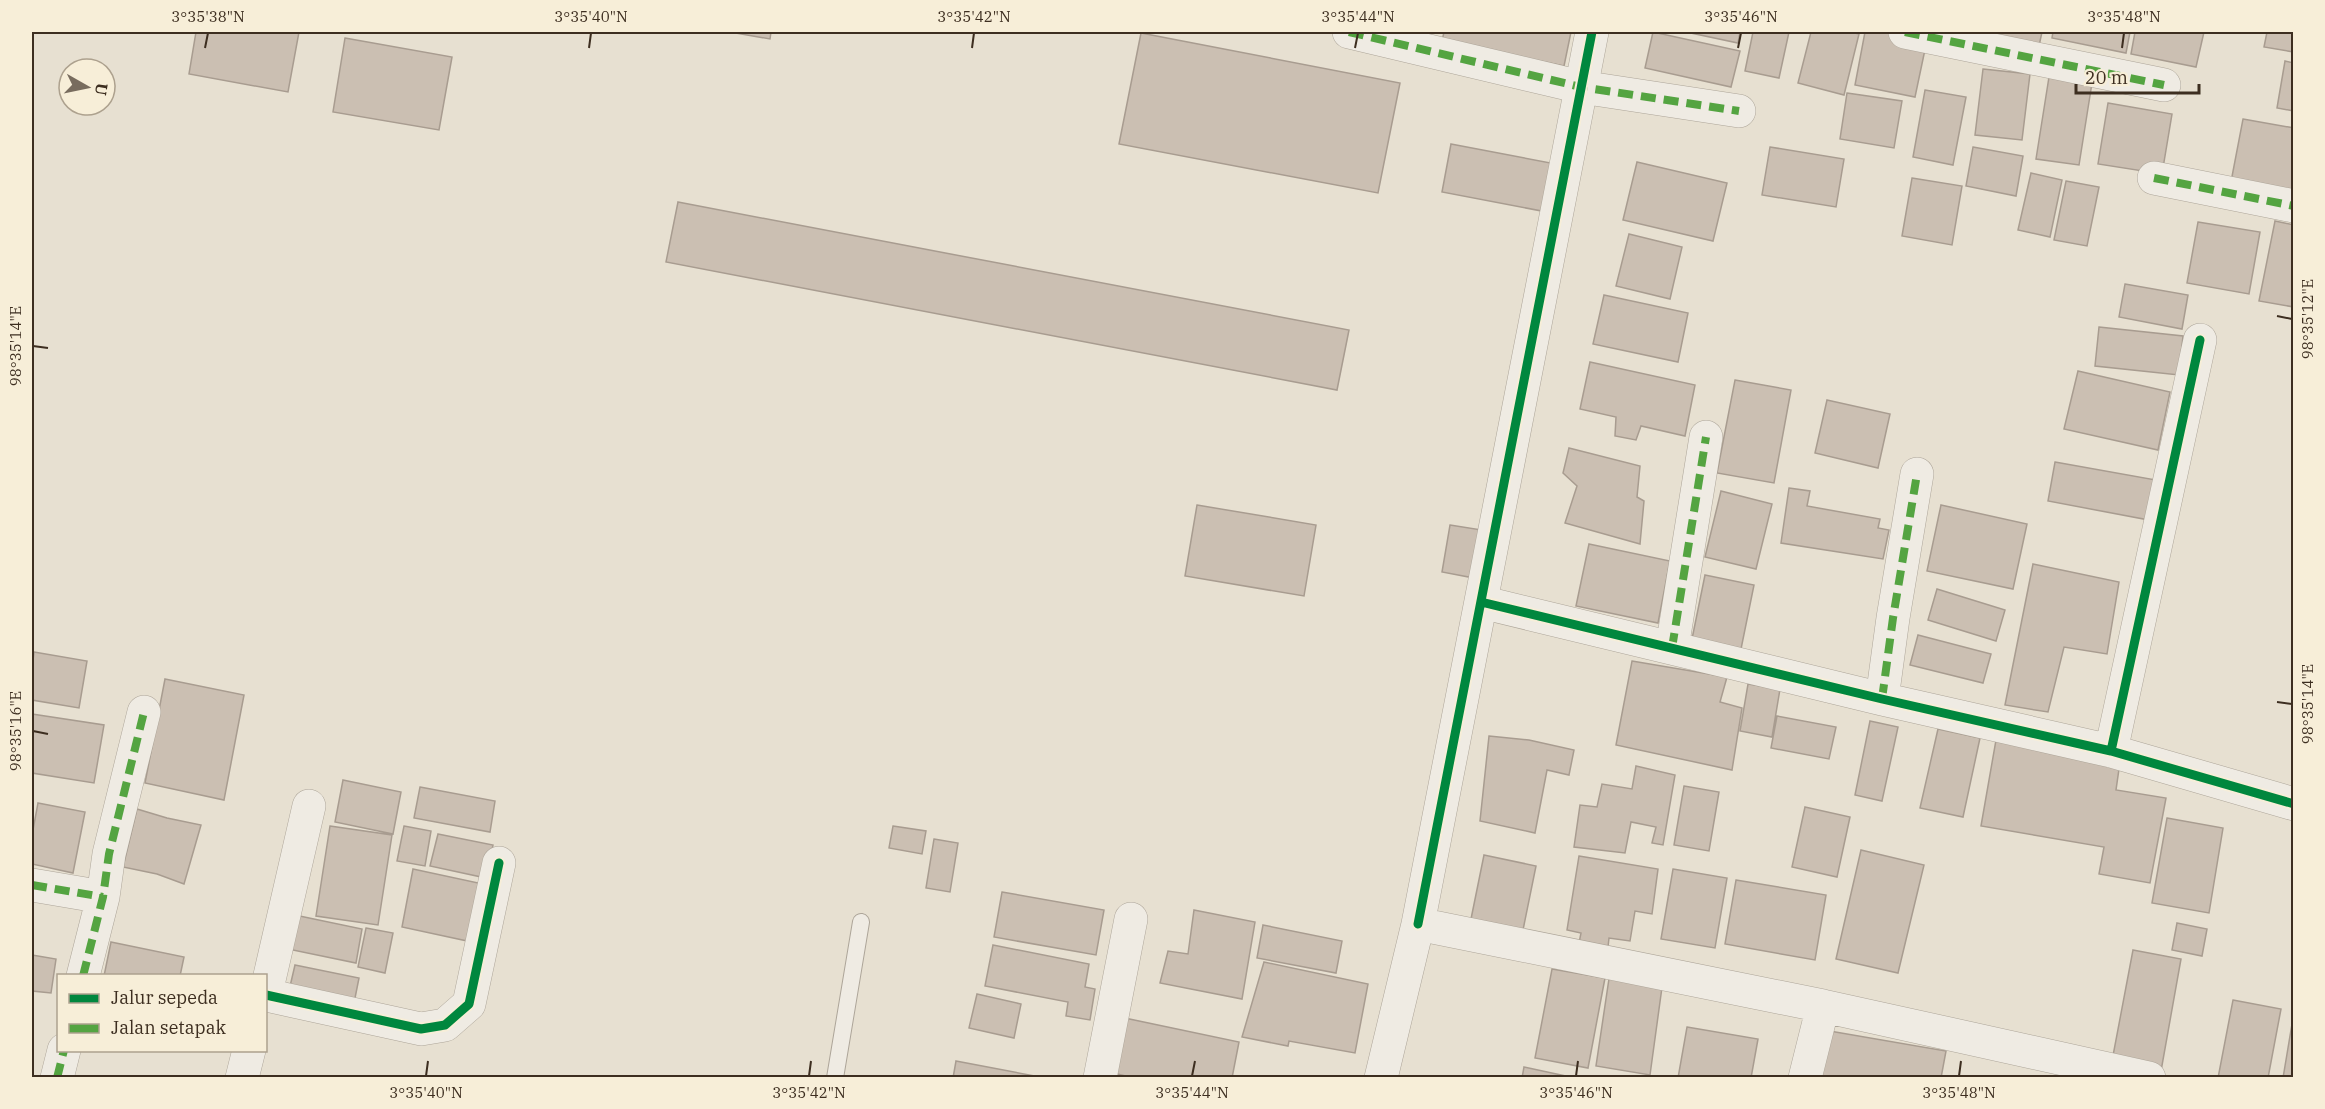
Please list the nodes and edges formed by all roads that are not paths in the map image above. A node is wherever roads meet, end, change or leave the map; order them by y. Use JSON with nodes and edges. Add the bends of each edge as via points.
{"nodes":[{"id":1,"x":1349,"y":32,"type":"edge"},
{"id":2,"x":1592,"y":32,"type":"edge"},
{"id":3,"x":1905,"y":32,"type":"edge"},
{"id":4,"x":2164,"y":85,"type":"dead end"},
{"id":5,"x":1581,"y":87,"type":"junction"},
{"id":6,"x":1739,"y":111,"type":"dead end"},
{"id":7,"x":2154,"y":178,"type":"dead end"},
{"id":8,"x":2294,"y":206,"type":"edge"},
{"id":9,"x":2200,"y":340,"type":"dead end"},
{"id":10,"x":1706,"y":437,"type":"dead end"},
{"id":11,"x":1917,"y":474,"type":"dead end"},
{"id":12,"x":1481,"y":602,"type":"junction"},
{"id":13,"x":1672,"y":648,"type":"junction"},
{"id":14,"x":1882,"y":699,"type":"junction"},
{"id":15,"x":144,"y":712,"type":"dead end"},
{"id":16,"x":2111,"y":751,"type":"junction"},
{"id":17,"x":2294,"y":804,"type":"edge"},
{"id":18,"x":309,"y":806,"type":"dead end"},
{"id":19,"x":498,"y":863,"type":"dead end"},
{"id":20,"x":32,"y":885,"type":"edge"},
{"id":21,"x":103,"y":897,"type":"junction"},
{"id":22,"x":1131,"y":919,"type":"dead end"},
{"id":23,"x":861,"y":922,"type":"dead end"},
{"id":24,"x":1418,"y":924,"type":"junction"},
{"id":25,"x":83,"y":974,"type":"edge"},
{"id":26,"x":267,"y":990,"type":"edge"},
{"id":27,"x":267,"y":994,"type":"edge"},
{"id":28,"x":1823,"y":1006,"type":"junction"},
{"id":29,"x":63,"y":1052,"type":"edge"},
{"id":30,"x":248,"y":1052,"type":"edge"},
{"id":31,"x":57,"y":1077,"type":"edge"},
{"id":32,"x":242,"y":1077,"type":"edge"},
{"id":33,"x":835,"y":1077,"type":"edge"},
{"id":34,"x":1100,"y":1077,"type":"edge"},
{"id":35,"x":1381,"y":1077,"type":"edge"},
{"id":36,"x":1804,"y":1077,"type":"edge"},
{"id":37,"x":2149,"y":1077,"type":"edge"}],
"edges":[{"from":1,"to":5,"type":"street"},
{"from":2,"to":5,"type":"street"},
{"from":3,"to":4,"type":"street"},
{"from":5,"to":6,"type":"street"},
{"from":5,"to":12,"type":"street"},
{"from":7,"to":8,"type":"street"},
{"from":9,"to":16,"type":"street"},
{"from":10,"to":13,"type":"street"},
{"from":11,"to":14,"type":"street"},
{"from":12,"to":13,"type":"street"},
{"from":12,"to":24,"type":"street"},
{"from":13,"to":14,"type":"street"},
{"from":14,"to":16,"type":"street"},
{"from":15,"to":21,"type":"street","via":[[109,854]]},
{"from":16,"to":17,"type":"street"},
{"from":18,"to":26,"type":"street"},
{"from":19,"to":27,"type":"street","via":[[469,1004],[445,1025],[421,1029]]},
{"from":20,"to":21,"type":"street"},
{"from":21,"to":25,"type":"street"},
{"from":22,"to":34,"type":"street"},
{"from":23,"to":33,"type":"lane"},
{"from":24,"to":28,"type":"street"},
{"from":24,"to":35,"type":"street"},
{"from":28,"to":36,"type":"street"},
{"from":28,"to":37,"type":"street"},
{"from":29,"to":31,"type":"street"},
{"from":30,"to":32,"type":"street"}]}
